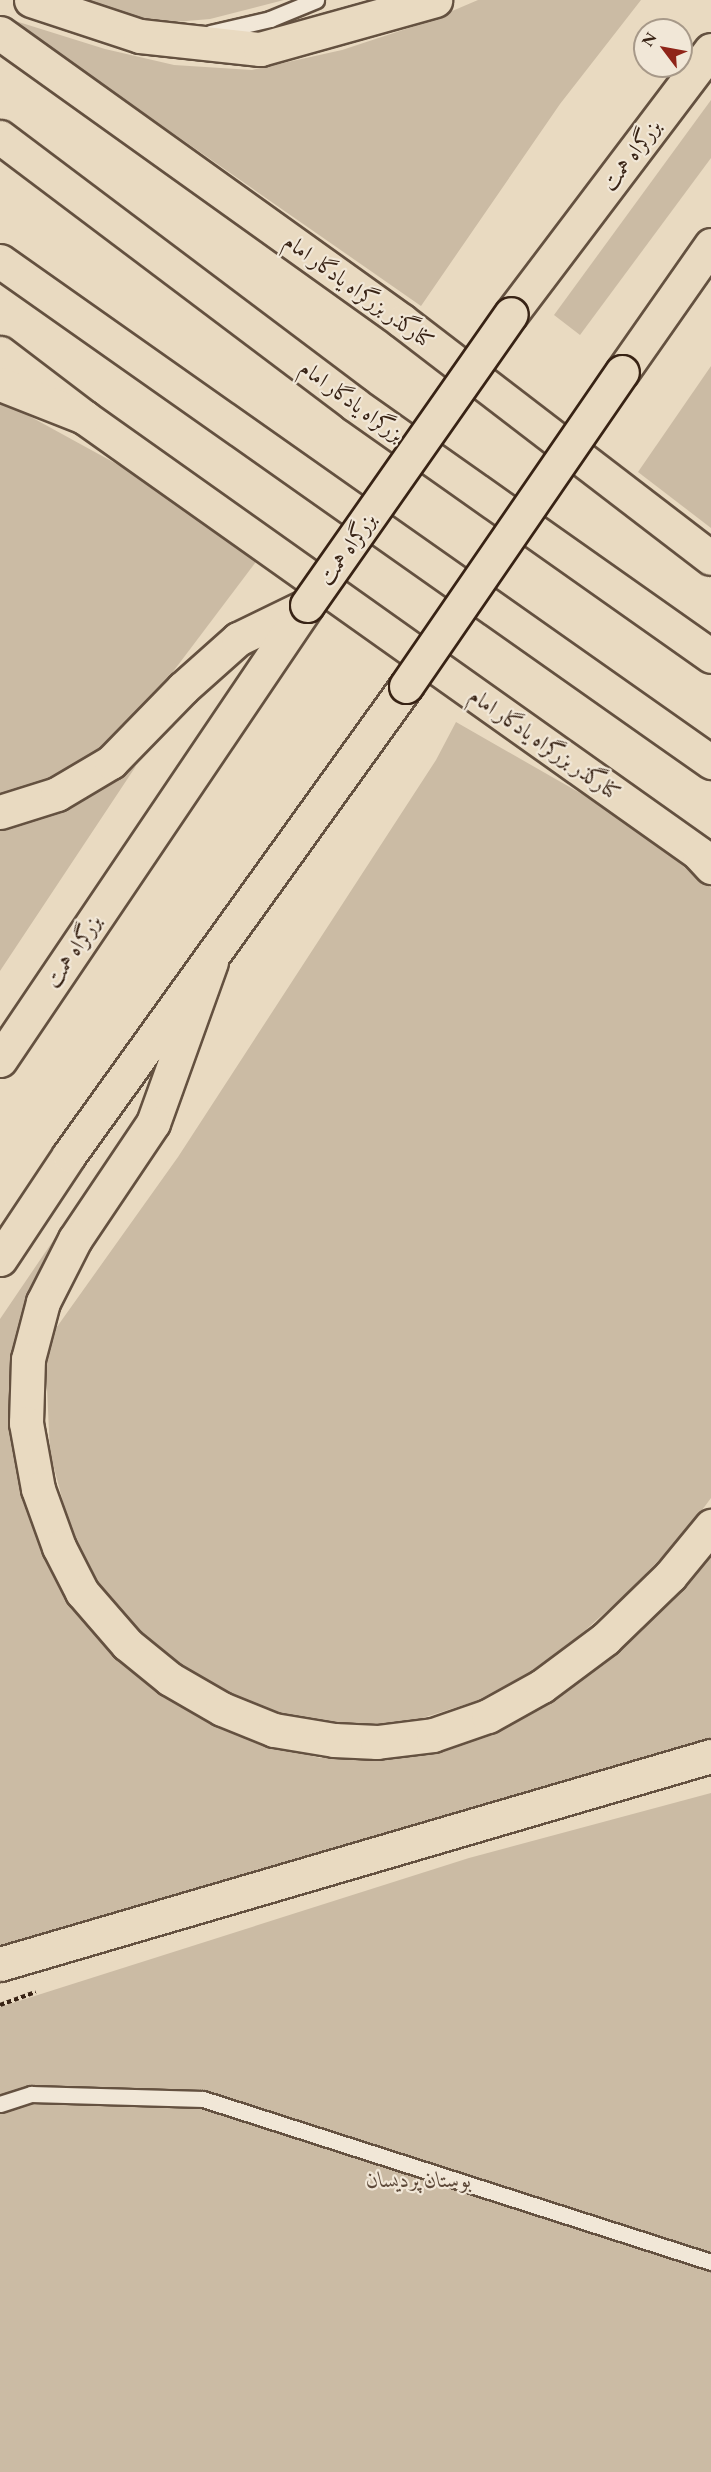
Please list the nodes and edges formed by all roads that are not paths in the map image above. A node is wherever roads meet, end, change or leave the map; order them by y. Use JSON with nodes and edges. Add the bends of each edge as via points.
{"nodes":[{"id":1,"x":31,"y":0,"type":"edge"},
{"id":2,"x":316,"y":0,"type":"edge"},
{"id":3,"x":435,"y":0,"type":"edge"},
{"id":4,"x":0,"y":33,"type":"edge"},
{"id":5,"x":178,"y":41,"type":"junction"},
{"id":6,"x":711,"y":50,"type":"edge"},
{"id":7,"x":0,"y":137,"type":"edge"},
{"id":8,"x":711,"y":245,"type":"edge"},
{"id":9,"x":0,"y":261,"type":"edge"},
{"id":10,"x":0,"y":352,"type":"edge"},
{"id":11,"x":0,"y":384,"type":"edge"},
{"id":12,"x":84,"y":417,"type":"junction"},
{"id":13,"x":711,"y":558,"type":"edge"},
{"id":14,"x":307,"y":605,"type":"junction"},
{"id":15,"x":711,"y":656,"type":"edge"},
{"id":16,"x":711,"y":762,"type":"edge"},
{"id":17,"x":0,"y":812,"type":"edge"},
{"id":18,"x":707,"y":861,"type":"edge"},
{"id":19,"x":211,"y":962,"type":"junction"},
{"id":20,"x":0,"y":1060,"type":"edge"},
{"id":21,"x":0,"y":1259,"type":"edge"},
{"id":22,"x":711,"y":1526,"type":"edge"},
{"id":23,"x":711,"y":1756,"type":"edge"},
{"id":24,"x":0,"y":1964,"type":"edge"},
{"id":25,"x":0,"y":2104,"type":"edge"},
{"id":26,"x":711,"y":2262,"type":"edge"}],
"edges":[{"from":1,"to":5,"type":"main road","via":[[140,36]]},
{"from":2,"to":5,"type":"lane","via":[[270,19]]},
{"from":3,"to":5,"type":"main road","via":[[260,49]]},
{"from":4,"to":13,"type":"main road","name":"کنارگذر بزرگراه یادگار امام","via":[[402,321]]},
{"from":6,"to":14,"type":"main road","name":"بزرگراه همت","bridge":true,"via":[[512,314]]},
{"from":7,"to":15,"type":"main road","name":"بزرگراه یادگار امام","via":[[354,404]]},
{"from":8,"to":19,"type":"main road","bridge":true},
{"from":9,"to":16,"type":"main road"},
{"from":10,"to":12,"type":"main road","name":"کنارگذر بزرگراه یادگار امام"},
{"from":11,"to":12,"type":"main road"},
{"from":12,"to":18,"type":"main road","name":"کنارگذر بزرگراه یادگار امام"},
{"from":14,"to":17,"type":"main road","via":[[238,639],[183,688],[111,762],[57,794]]},
{"from":14,"to":20,"type":"main road","name":"بزرگراه همت"},
{"from":19,"to":21,"type":"main road","via":[[69,1155]]},
{"from":19,"to":22,"type":"main road","via":[[153,1123],[75,1239],[43,1302],[28,1359],[26,1424],[38,1489],[59,1546],[82,1592],[120,1635],[170,1679],[222,1709],[274,1730],[334,1740],[378,1742],[433,1735],[488,1716],[560,1673],[605,1639],[654,1592]]},
{"from":23,"to":24,"type":"main road"},
{"from":25,"to":26,"type":"lane","via":[[32,2094],[203,2099]]}]}
